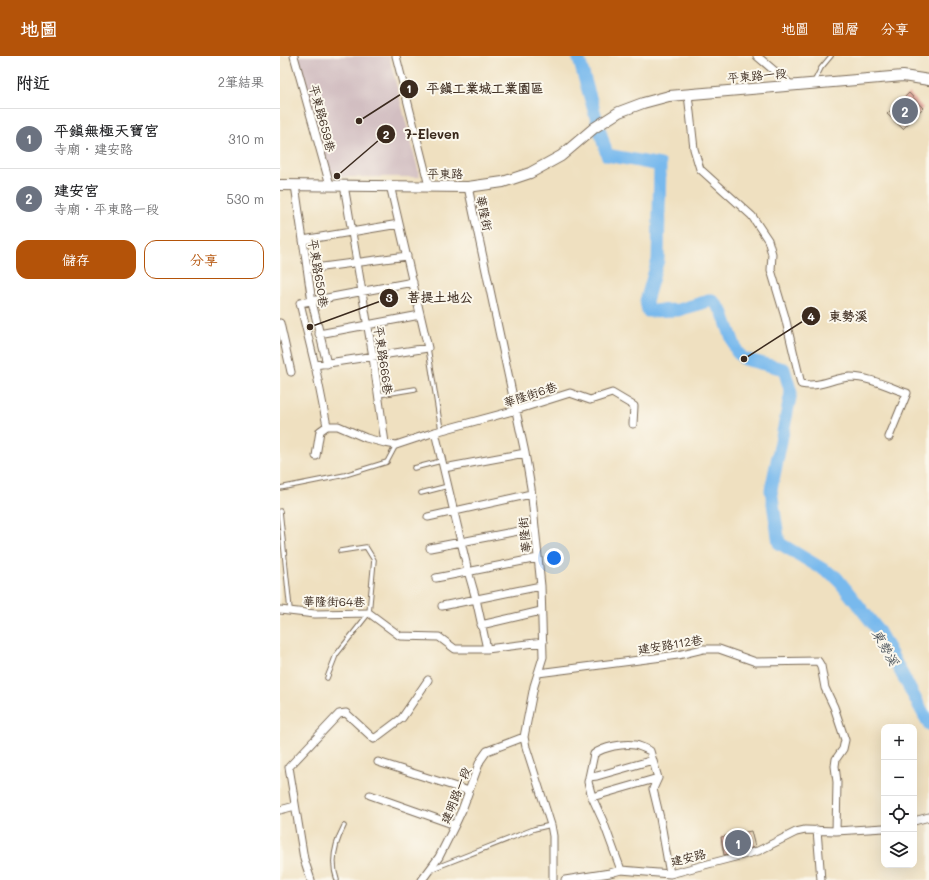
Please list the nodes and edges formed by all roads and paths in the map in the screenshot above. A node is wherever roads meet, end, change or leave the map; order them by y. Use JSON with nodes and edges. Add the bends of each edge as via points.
{"nodes":[{"id":1,"x":294,"y":56,"type":"edge"},
{"id":2,"x":396,"y":56,"type":"edge"},
{"id":3,"x":757,"y":56,"type":"edge"},
{"id":4,"x":831,"y":56,"type":"edge"},
{"id":5,"x":929,"y":80,"type":"edge"},
{"id":6,"x":814,"y":83,"type":"junction"},
{"id":7,"x":791,"y":85,"type":"junction"},
{"id":8,"x":688,"y":94,"type":"junction"},
{"id":9,"x":594,"y":128,"type":"joint"},
{"id":10,"x":280,"y":185,"type":"edge"},
{"id":11,"x":295,"y":185,"type":"junction"},
{"id":12,"x":330,"y":185,"type":"junction"},
{"id":13,"x":344,"y":185,"type":"junction"},
{"id":14,"x":390,"y":186,"type":"junction"},
{"id":15,"x":429,"y":186,"type":"junction"},
{"id":16,"x":468,"y":187,"type":"junction"},
{"id":17,"x":399,"y":224,"type":"junction"},
{"id":18,"x":352,"y":232,"type":"junction"},
{"id":19,"x":303,"y":240,"type":"junction"},
{"id":20,"x":407,"y":256,"type":"junction"},
{"id":21,"x":357,"y":262,"type":"junction"},
{"id":22,"x":307,"y":269,"type":"junction"},
{"id":23,"x":413,"y":282,"type":"junction"},
{"id":24,"x":362,"y":292,"type":"junction"},
{"id":25,"x":312,"y":302,"type":"junction"},
{"id":26,"x":420,"y":315,"type":"junction"},
{"id":27,"x":280,"y":323,"type":"edge"},
{"id":28,"x":368,"y":324,"type":"junction"},
{"id":29,"x":319,"y":334,"type":"junction"},
{"id":30,"x":428,"y":348,"type":"junction"},
{"id":31,"x":373,"y":357,"type":"junction"},
{"id":32,"x":326,"y":364,"type":"junction"},
{"id":33,"x":315,"y":365,"type":"junction"},
{"id":34,"x":291,"y":372,"type":"dead end"},
{"id":35,"x":415,"y":389,"type":"dead end"},
{"id":36,"x":378,"y":395,"type":"junction"},
{"id":37,"x":516,"y":410,"type":"junction"},
{"id":38,"x":633,"y":424,"type":"dead end"},
{"id":39,"x":327,"y":426,"type":"junction"},
{"id":40,"x":438,"y":432,"type":"junction"},
{"id":41,"x":890,"y":437,"type":"dead end"},
{"id":42,"x":385,"y":443,"type":"junction"},
{"id":43,"x":396,"y":445,"type":"junction"},
{"id":44,"x":525,"y":453,"type":"junction"},
{"id":45,"x":316,"y":456,"type":"dead end"},
{"id":46,"x":443,"y":464,"type":"junction"},
{"id":47,"x":414,"y":468,"type":"dead end"},
{"id":48,"x":448,"y":486,"type":"junction"},
{"id":49,"x":280,"y":488,"type":"edge"},
{"id":50,"x":421,"y":493,"type":"dead end"},
{"id":51,"x":531,"y":494,"type":"junction"},
{"id":52,"x":280,"y":512,"type":"edge"},
{"id":53,"x":454,"y":512,"type":"junction"},
{"id":54,"x":428,"y":517,"type":"dead end"},
{"id":55,"x":534,"y":528,"type":"junction"},
{"id":56,"x":461,"y":542,"type":"junction"},
{"id":57,"x":430,"y":548,"type":"dead end"},
{"id":58,"x":340,"y":551,"type":"dead end"},
{"id":59,"x":538,"y":558,"type":"junction"},
{"id":60,"x":468,"y":571,"type":"junction"},
{"id":61,"x":436,"y":578,"type":"dead end"},
{"id":62,"x":541,"y":586,"type":"junction"},
{"id":63,"x":476,"y":599,"type":"junction"},
{"id":64,"x":442,"y":606,"type":"dead end"},
{"id":65,"x":280,"y":610,"type":"edge"},
{"id":66,"x":290,"y":610,"type":"junction"},
{"id":67,"x":541,"y":611,"type":"junction"},
{"id":68,"x":369,"y":613,"type":"junction"},
{"id":69,"x":481,"y":625,"type":"junction"},
{"id":70,"x":543,"y":642,"type":"junction"},
{"id":71,"x":487,"y":649,"type":"junction"},
{"id":72,"x":538,"y":673,"type":"junction"},
{"id":73,"x":327,"y":678,"type":"dead end"},
{"id":74,"x":428,"y":680,"type":"dead end"},
{"id":75,"x":524,"y":737,"type":"junction"},
{"id":76,"x":653,"y":760,"type":"junction"},
{"id":77,"x":378,"y":762,"type":"dead end"},
{"id":78,"x":589,"y":777,"type":"junction"},
{"id":79,"x":658,"y":778,"type":"junction"},
{"id":80,"x":469,"y":790,"type":"junction"},
{"id":81,"x":370,"y":795,"type":"dead end"},
{"id":82,"x":592,"y":797,"type":"junction"},
{"id":83,"x":295,"y":806,"type":"junction"},
{"id":84,"x":280,"y":810,"type":"edge"},
{"id":85,"x":929,"y":817,"type":"edge"},
{"id":86,"x":917,"y":820,"type":"edge"},
{"id":87,"x":455,"y":825,"type":"junction"},
{"id":88,"x":551,"y":825,"type":"junction"},
{"id":89,"x":344,"y":826,"type":"dead end"},
{"id":90,"x":881,"y":828,"type":"edge"},
{"id":91,"x":817,"y":830,"type":"junction"},
{"id":92,"x":836,"y":831,"type":"junction"},
{"id":93,"x":429,"y":870,"type":"junction"},
{"id":94,"x":621,"y":870,"type":"junction"},
{"id":95,"x":670,"y":874,"type":"junction"},
{"id":96,"x":612,"y":876,"type":"edge"},
{"id":97,"x":311,"y":880,"type":"edge"},
{"id":98,"x":337,"y":880,"type":"edge"},
{"id":99,"x":422,"y":880,"type":"edge"},
{"id":100,"x":553,"y":880,"type":"edge"},
{"id":101,"x":565,"y":880,"type":"edge"},
{"id":102,"x":821,"y":880,"type":"edge"}],
"edges":[{"from":1,"to":12,"type":"street","name":"平東路659巷"},
{"from":2,"to":15,"type":"street"},
{"from":3,"to":7,"type":"street"},
{"from":4,"to":6,"type":"lane","via":[[821,68]]},
{"from":5,"to":6,"type":"street","name":"平東路一段","via":[[903,76]]},
{"from":6,"to":7,"type":"street","name":"平東路一段"},
{"from":7,"to":8,"type":"street","name":"平東路一段"},
{"from":8,"to":9,"type":"street","name":"平東路一段","via":[[643,103],[619,112]]},
{"from":8,"to":41,"type":"street","via":[[694,149],[700,169],[752,216],[768,240],[772,254],[771,270],[801,384],[812,386],[849,377],[862,378],[907,393]]},
{"from":9,"to":16,"type":"street","name":"平東路","via":[[562,156],[530,173],[503,182]]},
{"from":10,"to":11,"type":"street","name":"平東路"},
{"from":11,"to":12,"type":"street","name":"平東路"},
{"from":11,"to":19,"type":"street","name":"平東路650巷"},
{"from":12,"to":13,"type":"street","name":"平東路"},
{"from":13,"to":14,"type":"street","name":"平東路"},
{"from":13,"to":18,"type":"street","name":"平東路666巷"},
{"from":14,"to":15,"type":"street","name":"平東路"},
{"from":14,"to":17,"type":"street"},
{"from":15,"to":16,"type":"street","name":"平東路"},
{"from":16,"to":37,"type":"street","name":"華隆街"},
{"from":17,"to":18,"type":"street"},
{"from":17,"to":20,"type":"street"},
{"from":18,"to":19,"type":"street"},
{"from":18,"to":21,"type":"street","name":"平東路666巷"},
{"from":19,"to":22,"type":"street","name":"平東路650巷"},
{"from":20,"to":21,"type":"street"},
{"from":20,"to":23,"type":"street"},
{"from":21,"to":22,"type":"street"},
{"from":21,"to":24,"type":"street","name":"平東路666巷"},
{"from":22,"to":25,"type":"street","name":"平東路650巷"},
{"from":23,"to":24,"type":"street"},
{"from":23,"to":26,"type":"street"},
{"from":24,"to":25,"type":"street"},
{"from":24,"to":28,"type":"street","name":"平東路666巷"},
{"from":25,"to":29,"type":"street","name":"平東路650巷"},
{"from":25,"to":33,"type":"street","via":[[300,303]]},
{"from":26,"to":28,"type":"street"},
{"from":26,"to":30,"type":"street"},
{"from":27,"to":34,"type":"street"},
{"from":28,"to":29,"type":"street"},
{"from":28,"to":31,"type":"street","name":"平東路666巷"},
{"from":29,"to":32,"type":"street","name":"平東路650巷"},
{"from":30,"to":31,"type":"street"},
{"from":30,"to":40,"type":"lane"},
{"from":31,"to":32,"type":"street"},
{"from":31,"to":36,"type":"street","name":"平東路666巷"},
{"from":32,"to":33,"type":"street"},
{"from":33,"to":39,"type":"street"},
{"from":35,"to":36,"type":"lane"},
{"from":36,"to":42,"type":"street","name":"平東路666巷"},
{"from":37,"to":38,"type":"street","name":"華隆街6巷","via":[[570,393],[590,400],[612,393],[634,406]]},
{"from":37,"to":40,"type":"street","name":"華隆街6巷"},
{"from":37,"to":44,"type":"street","name":"華隆街"},
{"from":39,"to":42,"type":"street","via":[[338,426]]},
{"from":39,"to":45,"type":"street","via":[[320,431]]},
{"from":40,"to":43,"type":"street","name":"華隆街6巷"},
{"from":40,"to":46,"type":"street"},
{"from":42,"to":43,"type":"street"},
{"from":43,"to":49,"type":"lane","via":[[387,462],[345,475]]},
{"from":44,"to":46,"type":"street"},
{"from":44,"to":51,"type":"street","name":"華隆街"},
{"from":46,"to":47,"type":"lane"},
{"from":46,"to":48,"type":"street"},
{"from":48,"to":50,"type":"lane"},
{"from":48,"to":53,"type":"street"},
{"from":51,"to":53,"type":"street"},
{"from":51,"to":55,"type":"street","name":"華隆街"},
{"from":52,"to":66,"type":"lane"},
{"from":53,"to":54,"type":"street"},
{"from":53,"to":56,"type":"street"},
{"from":55,"to":56,"type":"street"},
{"from":55,"to":59,"type":"street","name":"華隆街"},
{"from":56,"to":57,"type":"street"},
{"from":56,"to":60,"type":"street"},
{"from":58,"to":68,"type":"lane","via":[[366,548],[374,560]]},
{"from":59,"to":60,"type":"street"},
{"from":59,"to":62,"type":"street","name":"華隆街"},
{"from":60,"to":61,"type":"street"},
{"from":60,"to":63,"type":"street"},
{"from":62,"to":63,"type":"street"},
{"from":62,"to":67,"type":"street","name":"華隆街"},
{"from":63,"to":64,"type":"street"},
{"from":63,"to":69,"type":"street"},
{"from":65,"to":66,"type":"street","name":"華隆街64巷"},
{"from":66,"to":68,"type":"street","name":"華隆街64巷","via":[[315,614]]},
{"from":67,"to":69,"type":"street"},
{"from":67,"to":70,"type":"street","name":"華隆街"},
{"from":68,"to":71,"type":"street","name":"華隆街64巷","via":[[400,636],[439,637],[456,649]]},
{"from":68,"to":73,"type":"lane","via":[[336,654]]},
{"from":69,"to":71,"type":"street"},
{"from":70,"to":71,"type":"street","name":"華隆街64巷"},
{"from":70,"to":72,"type":"street","name":"華隆街","via":[[543,657]]},
{"from":72,"to":75,"type":"street","name":"華隆街"},
{"from":72,"to":92,"type":"street","name":"建安路112巷","via":[[678,655],[703,648],[719,648],[756,662],[818,661],[845,740],[835,766]]},
{"from":74,"to":83,"type":"street","via":[[402,718],[374,740],[346,713],[339,714],[289,767]]},
{"from":75,"to":80,"type":"street","name":"建明路一段","via":[[487,750]]},
{"from":75,"to":88,"type":"street","name":"華隆街"},
{"from":76,"to":78,"type":"street"},
{"from":76,"to":78,"type":"street","via":[[650,751],[635,745],[599,750],[594,754]]},
{"from":76,"to":79,"type":"street"},
{"from":77,"to":80,"type":"street"},
{"from":78,"to":82,"type":"street"},
{"from":79,"to":82,"type":"street"},
{"from":79,"to":95,"type":"street","via":[[653,789],[654,798]]},
{"from":80,"to":87,"type":"street","name":"建明路一段"},
{"from":81,"to":87,"type":"street"},
{"from":82,"to":94,"type":"street","via":[[604,821]]},
{"from":83,"to":84,"type":"street"},
{"from":83,"to":97,"type":"street","via":[[304,859]]},
{"from":85,"to":86,"type":"street"},
{"from":87,"to":93,"type":"street","name":"建明路一段","via":[[439,857]]},
{"from":88,"to":93,"type":"lane","via":[[534,828]]},
{"from":88,"to":100,"type":"street","name":"華隆街"},
{"from":89,"to":98,"type":"lane","via":[[334,851]]},
{"from":90,"to":92,"type":"street","name":"建安路"},
{"from":91,"to":92,"type":"street","name":"建安路"},
{"from":91,"to":95,"type":"street","name":"建安路","via":[[796,832],[758,851]]},
{"from":91,"to":102,"type":"street"},
{"from":93,"to":99,"type":"street","name":"建明路一段"},
{"from":94,"to":95,"type":"street","name":"建安路"},
{"from":94,"to":96,"type":"street","name":"建安路"},
{"from":96,"to":101,"type":"street","name":"建安路"}]}
